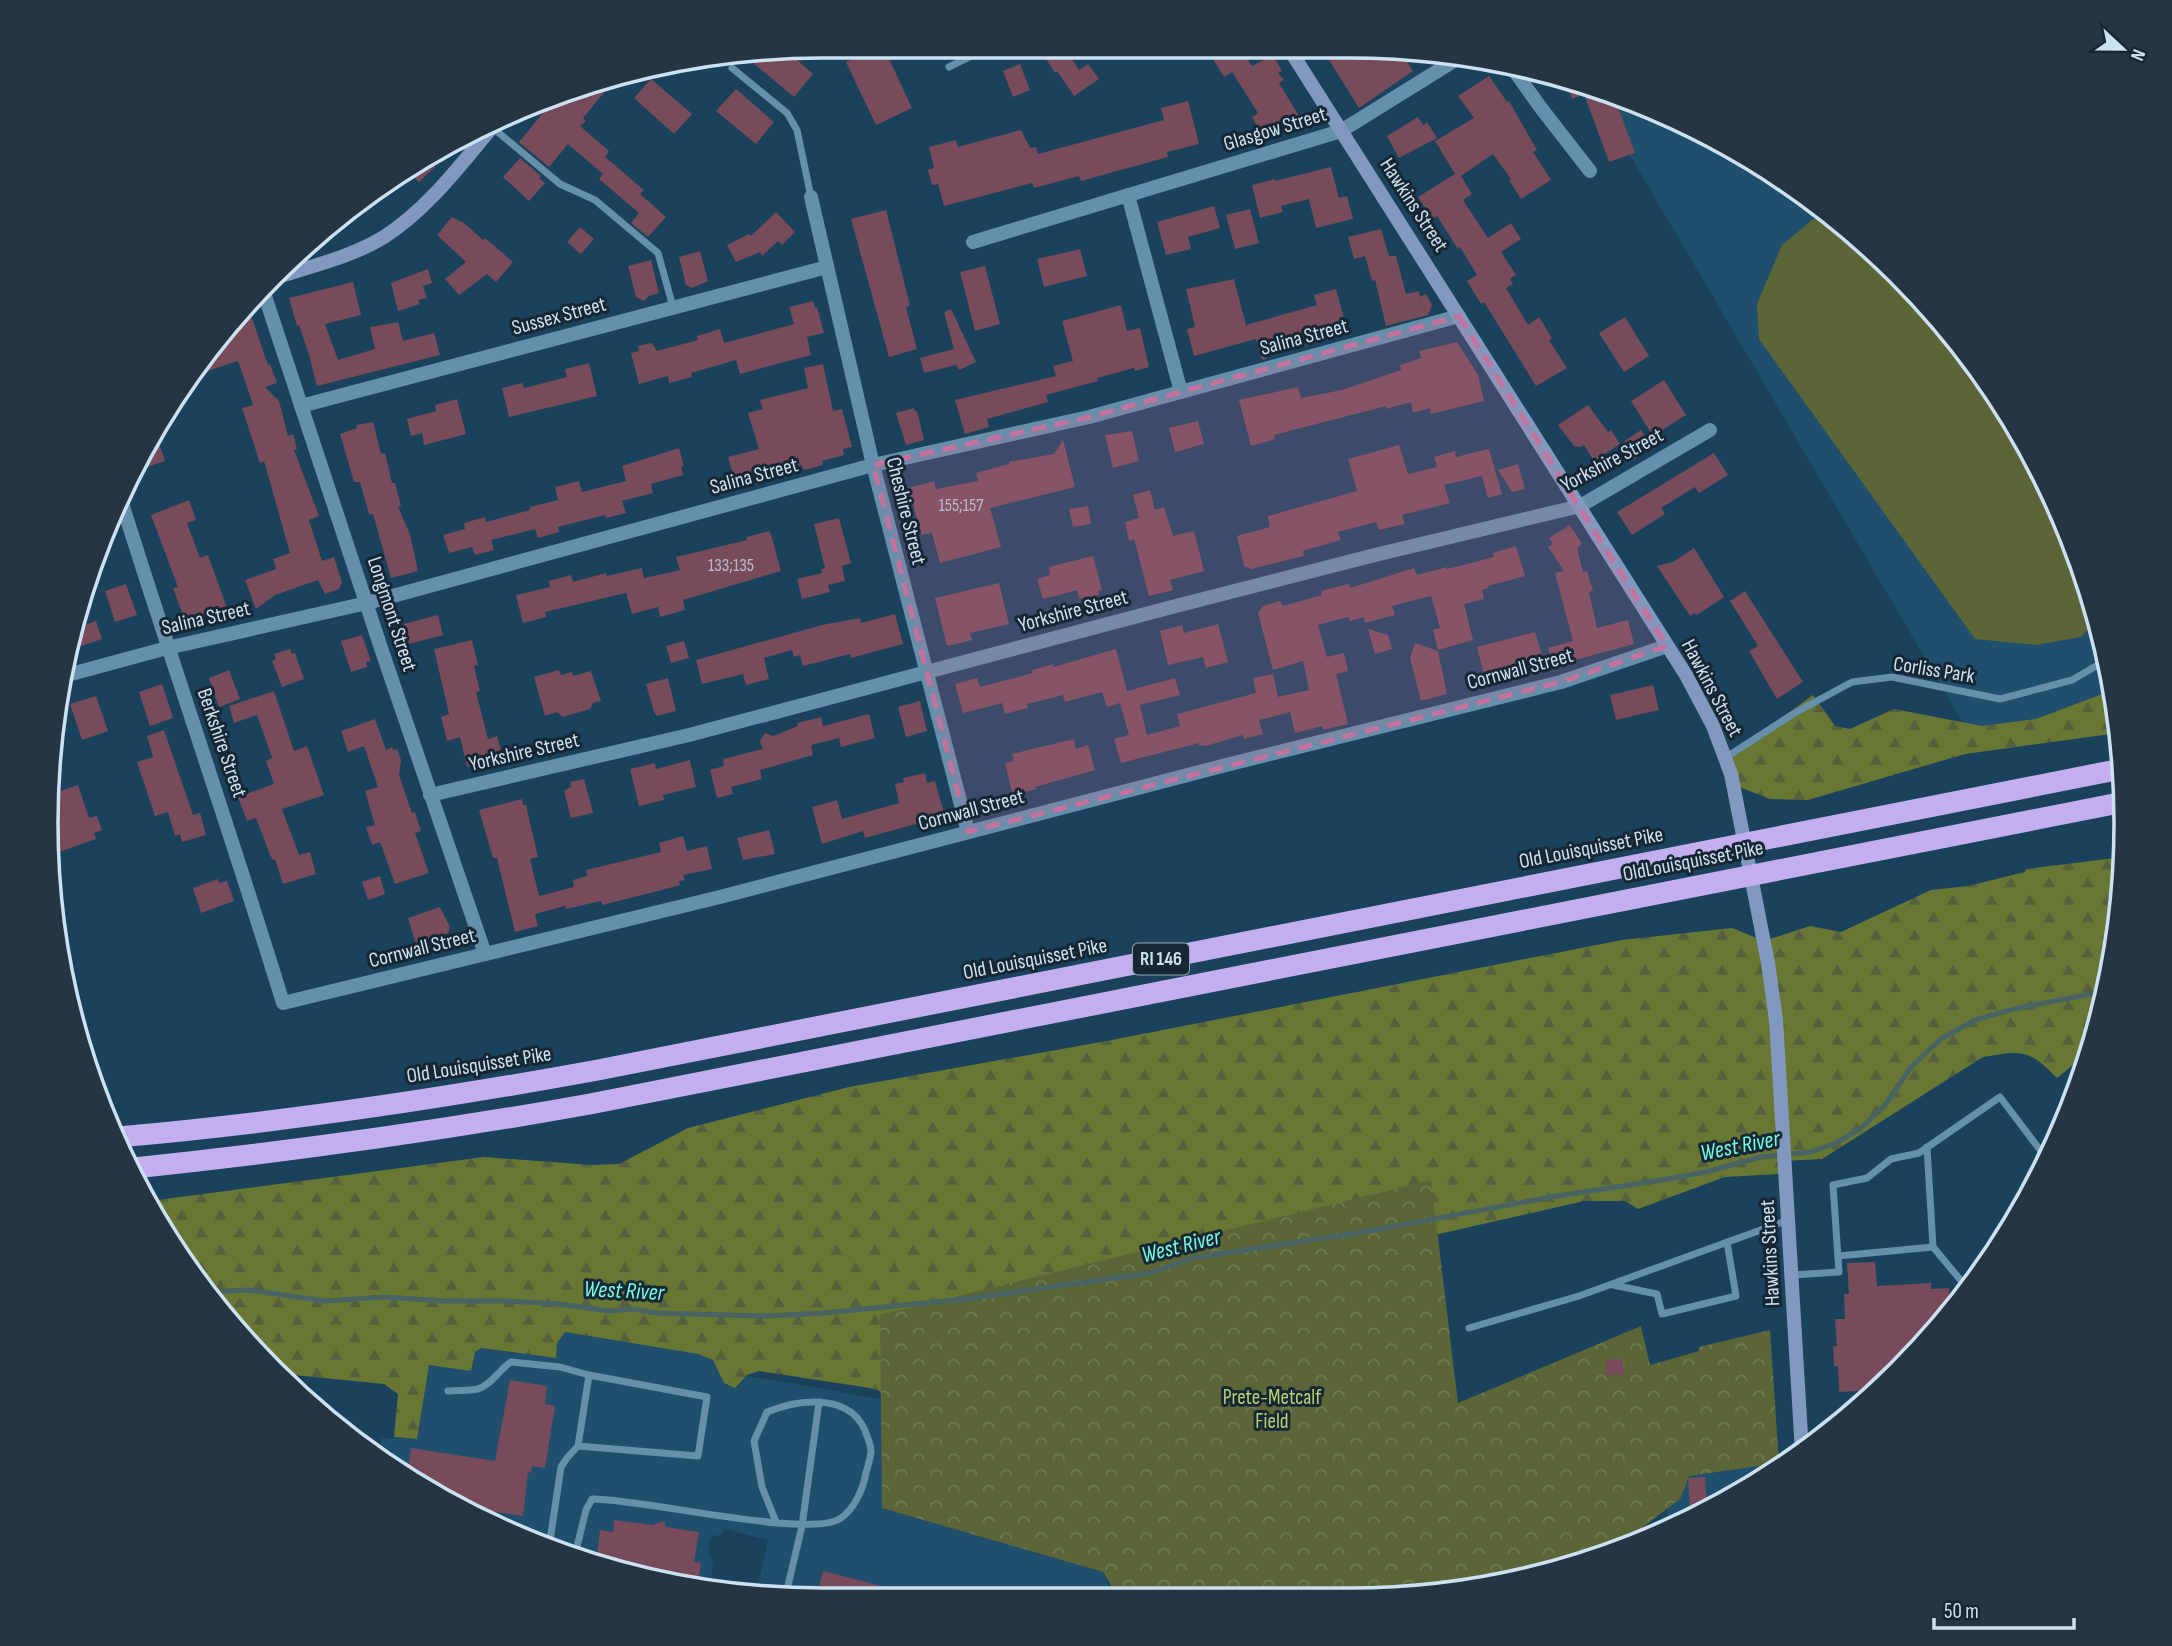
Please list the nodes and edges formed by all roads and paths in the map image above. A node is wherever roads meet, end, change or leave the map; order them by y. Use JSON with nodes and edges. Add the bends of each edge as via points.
{"nodes":[{"id":1,"x":967,"y":58,"type":"edge"},
{"id":2,"x":1295,"y":58,"type":"edge"},
{"id":3,"x":1449,"y":64,"type":"edge"},
{"id":4,"x":949,"y":67,"type":"dead end"},
{"id":5,"x":732,"y":68,"type":"dead end"},
{"id":6,"x":1519,"y":77,"type":"edge"},
{"id":7,"x":498,"y":131,"type":"edge"},
{"id":8,"x":1341,"y":131,"type":"junction"},
{"id":9,"x":483,"y":138,"type":"edge"},
{"id":10,"x":1590,"y":171,"type":"dead end"},
{"id":11,"x":1129,"y":195,"type":"junction"},
{"id":12,"x":811,"y":197,"type":"joint"},
{"id":13,"x":973,"y":242,"type":"dead end"},
{"id":14,"x":828,"y":267,"type":"junction"},
{"id":15,"x":294,"y":271,"type":"edge"},
{"id":16,"x":266,"y":299,"type":"edge"},
{"id":17,"x":673,"y":308,"type":"junction"},
{"id":18,"x":1459,"y":316,"type":"junction"},
{"id":19,"x":1181,"y":392,"type":"junction"},
{"id":20,"x":301,"y":406,"type":"junction"},
{"id":21,"x":1710,"y":430,"type":"dead end"},
{"id":22,"x":873,"y":465,"type":"junction"},
{"id":23,"x":1580,"y":506,"type":"junction"},
{"id":24,"x":125,"y":512,"type":"edge"},
{"id":25,"x":367,"y":603,"type":"junction"},
{"id":26,"x":1667,"y":646,"type":"junction"},
{"id":27,"x":167,"y":648,"type":"junction"},
{"id":28,"x":2098,"y":665,"type":"edge"},
{"id":29,"x":72,"y":674,"type":"edge"},
{"id":30,"x":925,"y":674,"type":"junction"},
{"id":31,"x":1724,"y":758,"type":"junction"},
{"id":32,"x":2113,"y":771,"type":"edge"},
{"id":33,"x":430,"y":795,"type":"junction"},
{"id":34,"x":2114,"y":804,"type":"edge"},
{"id":35,"x":2045,"y":816,"type":"junction"},
{"id":36,"x":2114,"y":816,"type":"edge"},
{"id":37,"x":968,"y":832,"type":"junction"},
{"id":38,"x":485,"y":954,"type":"junction"},
{"id":39,"x":283,"y":1003,"type":"joint"},
{"id":40,"x":125,"y":1136,"type":"edge"},
{"id":41,"x":1927,"y":1147,"type":"junction"},
{"id":42,"x":2040,"y":1150,"type":"edge"},
{"id":43,"x":140,"y":1167,"type":"edge"},
{"id":44,"x":1789,"y":1220,"type":"junction"},
{"id":45,"x":1727,"y":1242,"type":"junction"},
{"id":46,"x":1933,"y":1247,"type":"junction"},
{"id":47,"x":1838,"y":1256,"type":"junction"},
{"id":48,"x":1792,"y":1275,"type":"junction"},
{"id":49,"x":1962,"y":1281,"type":"edge"},
{"id":50,"x":1611,"y":1284,"type":"junction"},
{"id":51,"x":1469,"y":1328,"type":"dead end"},
{"id":52,"x":589,"y":1375,"type":"junction"},
{"id":53,"x":448,"y":1391,"type":"dead end"},
{"id":54,"x":819,"y":1402,"type":"junction"},
{"id":55,"x":1801,"y":1440,"type":"edge"},
{"id":56,"x":578,"y":1446,"type":"junction"},
{"id":57,"x":776,"y":1522,"type":"junction"},
{"id":58,"x":802,"y":1526,"type":"junction"},
{"id":59,"x":550,"y":1537,"type":"edge"},
{"id":60,"x":577,"y":1548,"type":"edge"},
{"id":61,"x":788,"y":1587,"type":"edge"}],
"edges":[{"from":1,"to":4,"type":"lane"},
{"from":2,"to":8,"type":"street","name":"Hawkins Street"},
{"from":3,"to":8,"type":"street","name":"Glasgow Street"},
{"from":5,"to":12,"type":"lane","via":[[787,113],[797,130]]},
{"from":6,"to":10,"type":"street"},
{"from":7,"to":17,"type":"lane","via":[[560,184],[595,200],[657,253]]},
{"from":8,"to":11,"type":"street","name":"Glasgow Street"},
{"from":8,"to":18,"type":"street","name":"Hawkins Street"},
{"from":9,"to":15,"type":"street","via":[[409,219],[383,238]]},
{"from":11,"to":13,"type":"street","name":"Glasgow Street"},
{"from":11,"to":19,"type":"street"},
{"from":12,"to":14,"type":"street","name":"Cheshire Street"},
{"from":14,"to":17,"type":"street","name":"Sussex Street"},
{"from":14,"to":22,"type":"street","name":"Cheshire Street"},
{"from":16,"to":20,"type":"street","name":"Longmont Street"},
{"from":17,"to":20,"type":"street","name":"Sussex Street"},
{"from":18,"to":19,"type":"street","name":"Salina Street"},
{"from":18,"to":23,"type":"street","name":"Hawkins Street"},
{"from":19,"to":22,"type":"street","name":"Salina Street"},
{"from":20,"to":25,"type":"street","name":"Longmont Street"},
{"from":21,"to":23,"type":"street","name":"Yorkshire Street"},
{"from":22,"to":25,"type":"street","name":"Salina Street"},
{"from":22,"to":30,"type":"street","name":"Cheshire Street"},
{"from":23,"to":26,"type":"street","name":"Hawkins Street"},
{"from":23,"to":30,"type":"street","name":"Yorkshire Street","via":[[1374,555]]},
{"from":24,"to":27,"type":"street","name":"Berkshire Street"},
{"from":25,"to":27,"type":"street","name":"Salina Street"},
{"from":25,"to":33,"type":"street","name":"Longmont Street"},
{"from":26,"to":31,"type":"street","name":"Hawkins Street","via":[[1713,726]]},
{"from":26,"to":37,"type":"street","name":"Cornwall Street","via":[[1561,682]]},
{"from":27,"to":29,"type":"street","name":"Salina Street"},
{"from":27,"to":39,"type":"street","name":"Berkshire Street"},
{"from":28,"to":31,"type":"lane","name":"Corliss Park","via":[[2072,680],[2000,699],[1892,677],[1852,682]]},
{"from":30,"to":33,"type":"street","name":"Yorkshire Street"},
{"from":30,"to":37,"type":"street","name":"Cheshire Street"},
{"from":31,"to":44,"type":"street","name":"Hawkins Street","via":[[1768,962]]},
{"from":32,"to":40,"type":"highway","name":"Old Louisquisset Pike","number":"RI 146","via":[[531,1082],[331,1113]]},
{"from":33,"to":38,"type":"street","name":"Longmont Street"},
{"from":34,"to":35,"type":"highway","number":"RI 146"},
{"from":35,"to":36,"type":"highway"},
{"from":35,"to":43,"type":"highway","name":"OldLouisquisset Pike","number":"RI 146","via":[[537,1114],[322,1147]]},
{"from":37,"to":38,"type":"street","name":"Cornwall Street"},
{"from":38,"to":39,"type":"street","name":"Cornwall Street"},
{"from":41,"to":42,"type":"lane","via":[[2000,1097]]},
{"from":41,"to":46,"type":"lane"},
{"from":41,"to":47,"type":"lane","via":[[1891,1159],[1867,1178],[1833,1185]]},
{"from":44,"to":45,"type":"lane"},
{"from":44,"to":48,"type":"street","name":"Hawkins Street"},
{"from":45,"to":50,"type":"lane"},
{"from":45,"to":50,"type":"lane","via":[[1736,1296],[1662,1314],[1657,1294]]},
{"from":46,"to":47,"type":"lane"},
{"from":46,"to":49,"type":"lane"},
{"from":47,"to":48,"type":"lane","via":[[1839,1272]]},
{"from":48,"to":55,"type":"street","name":"Hawkins Street"},
{"from":50,"to":51,"type":"lane"},
{"from":52,"to":53,"type":"lane","via":[[510,1362],[479,1389]]},
{"from":52,"to":56,"type":"lane"},
{"from":52,"to":56,"type":"lane","via":[[707,1397],[698,1457]]},
{"from":54,"to":57,"type":"lane","via":[[789,1403],[767,1412],[754,1441],[762,1487]]},
{"from":54,"to":58,"type":"lane"},
{"from":54,"to":58,"type":"lane","via":[[844,1406],[853,1413],[864,1427],[871,1450],[854,1505],[839,1520]]},
{"from":56,"to":59,"type":"lane","via":[[561,1467]]},
{"from":57,"to":58,"type":"lane"},
{"from":57,"to":60,"type":"lane","via":[[592,1499]]},
{"from":58,"to":61,"type":"lane"}]}
